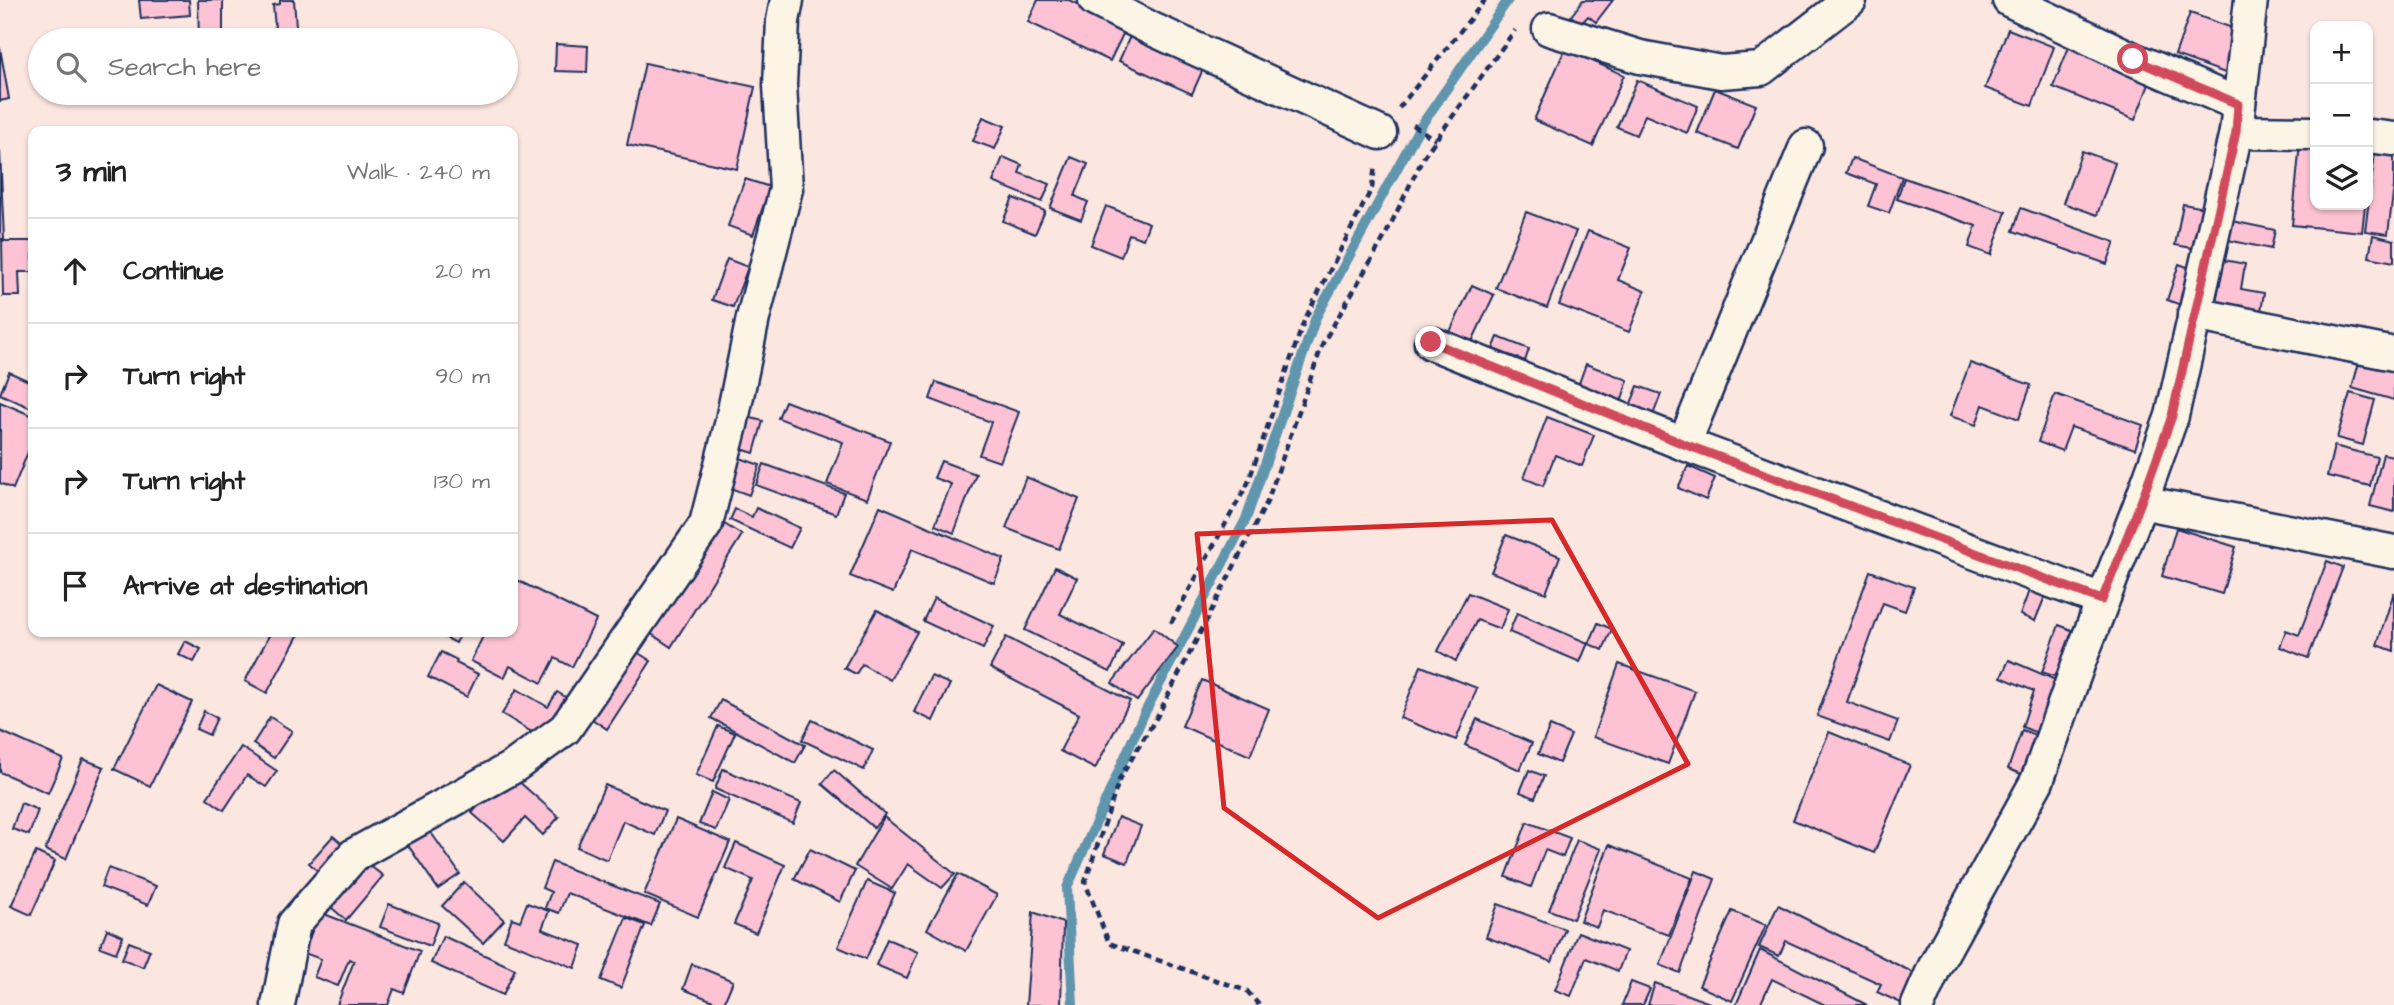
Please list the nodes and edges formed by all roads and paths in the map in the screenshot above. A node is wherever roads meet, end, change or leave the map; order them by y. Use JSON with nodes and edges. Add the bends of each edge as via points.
{"nodes":[{"id":1,"x":787,"y":0,"type":"edge"},
{"id":2,"x":1095,"y":0,"type":"edge"},
{"id":3,"x":1485,"y":0,"type":"edge"},
{"id":4,"x":1850,"y":0,"type":"edge"},
{"id":5,"x":2009,"y":0,"type":"edge"},
{"id":6,"x":2251,"y":0,"type":"edge"},
{"id":7,"x":1517,"y":27,"type":"dead end"},
{"id":8,"x":1549,"y":29,"type":"dead end"},
{"id":9,"x":2237,"y":118,"type":"junction"},
{"id":10,"x":2310,"y":132,"type":"edge"},
{"id":11,"x":1380,"y":133,"type":"junction"},
{"id":12,"x":2373,"y":137,"type":"edge"},
{"id":13,"x":2394,"y":139,"type":"edge"},
{"id":14,"x":1805,"y":146,"type":"dead end"},
{"id":15,"x":2194,"y":314,"type":"junction"},
{"id":16,"x":1431,"y":342,"type":"dead end"},
{"id":17,"x":2394,"y":354,"type":"edge"},
{"id":18,"x":1684,"y":444,"type":"junction"},
{"id":19,"x":2141,"y":502,"type":"junction"},
{"id":20,"x":2394,"y":552,"type":"edge"},
{"id":21,"x":2102,"y":600,"type":"junction"},
{"id":22,"x":1171,"y":623,"type":"dead end"},
{"id":23,"x":278,"y":1005,"type":"edge"},
{"id":24,"x":1259,"y":1005,"type":"edge"},
{"id":25,"x":1918,"y":1005,"type":"edge"}],
"edges":[{"from":1,"to":23,"type":"street","via":[[780,85],[786,189],[706,524],[565,729],[513,767],[354,855],[294,923]]},
{"from":2,"to":11,"type":"street"},
{"from":3,"to":11,"type":"path"},
{"from":4,"to":8,"type":"street","via":[[1761,69],[1721,72],[1640,57]]},
{"from":5,"to":9,"type":"street","via":[[2133,59]]},
{"from":6,"to":9,"type":"street"},
{"from":7,"to":24,"type":"path","via":[[1424,156],[1384,238],[1323,343],[1267,502],[1158,715],[1120,778],[1084,883],[1109,943],[1247,991]]},
{"from":9,"to":10,"type":"street"},
{"from":9,"to":15,"type":"street"},
{"from":11,"to":22,"type":"path","via":[[1372,188],[1304,321],[1248,483]]},
{"from":12,"to":13,"type":"street"},
{"from":14,"to":18,"type":"street"},
{"from":15,"to":17,"type":"street"},
{"from":15,"to":19,"type":"street","via":[[2172,416]]},
{"from":16,"to":18,"type":"street"},
{"from":18,"to":21,"type":"street"},
{"from":19,"to":20,"type":"street"},
{"from":19,"to":21,"type":"street"},
{"from":21,"to":25,"type":"street","via":[[2038,781]]}]}
